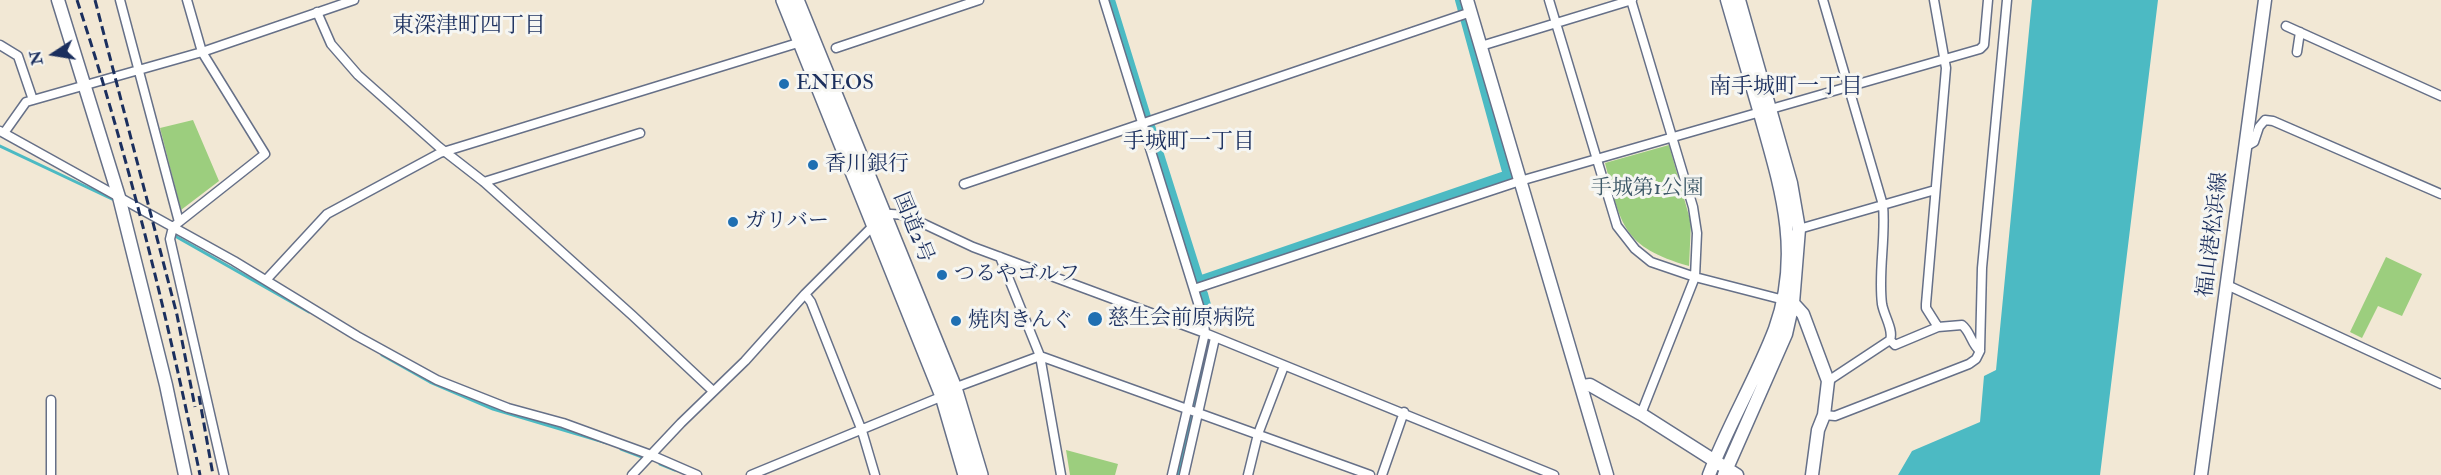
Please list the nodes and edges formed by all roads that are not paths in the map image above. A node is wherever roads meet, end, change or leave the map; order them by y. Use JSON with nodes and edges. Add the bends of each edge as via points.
{"nodes":[{"id":1,"x":58,"y":0,"type":"edge"},
{"id":2,"x":120,"y":0,"type":"edge"},
{"id":3,"x":187,"y":0,"type":"edge"},
{"id":4,"x":354,"y":0,"type":"edge"},
{"id":5,"x":784,"y":0,"type":"edge"},
{"id":6,"x":796,"y":0,"type":"edge"},
{"id":7,"x":978,"y":0,"type":"edge"},
{"id":8,"x":1104,"y":0,"type":"edge"},
{"id":9,"x":1549,"y":0,"type":"edge"},
{"id":10,"x":1631,"y":0,"type":"edge"},
{"id":11,"x":1727,"y":0,"type":"edge"},
{"id":12,"x":1739,"y":0,"type":"edge"},
{"id":13,"x":1823,"y":0,"type":"edge"},
{"id":14,"x":1934,"y":0,"type":"edge"},
{"id":15,"x":1988,"y":0,"type":"edge"},
{"id":16,"x":2007,"y":0,"type":"edge"},
{"id":17,"x":2265,"y":0,"type":"edge"},
{"id":18,"x":1469,"y":6,"type":"edge"},
{"id":19,"x":317,"y":12,"type":"junction"},
{"id":20,"x":1556,"y":24,"type":"junction"},
{"id":21,"x":2286,"y":26,"type":"dead end"},
{"id":22,"x":2301,"y":32,"type":"junction"},
{"id":23,"x":801,"y":42,"type":"junction"},
{"id":24,"x":0,"y":45,"type":"edge"},
{"id":25,"x":1481,"y":46,"type":"junction"},
{"id":26,"x":836,"y":48,"type":"dead end"},
{"id":27,"x":202,"y":52,"type":"junction"},
{"id":28,"x":2297,"y":52,"type":"dead end"},
{"id":29,"x":1946,"y":59,"type":"junction"},
{"id":30,"x":139,"y":70,"type":"junction"},
{"id":31,"x":86,"y":87,"type":"junction"},
{"id":32,"x":1848,"y":87,"type":"junction"},
{"id":33,"x":2441,"y":96,"type":"edge"},
{"id":34,"x":33,"y":100,"type":"junction"},
{"id":35,"x":1764,"y":111,"type":"junction"},
{"id":36,"x":1143,"y":124,"type":"junction"},
{"id":37,"x":2,"y":132,"type":"edge"},
{"id":38,"x":640,"y":133,"type":"dead end"},
{"id":39,"x":1673,"y":138,"type":"junction"},
{"id":40,"x":2244,"y":147,"type":"junction"},
{"id":41,"x":446,"y":152,"type":"junction"},
{"id":42,"x":1597,"y":159,"type":"junction"},
{"id":43,"x":1520,"y":181,"type":"junction"},
{"id":44,"x":484,"y":182,"type":"junction"},
{"id":45,"x":964,"y":184,"type":"dead end"},
{"id":46,"x":1935,"y":190,"type":"junction"},
{"id":47,"x":2441,"y":194,"type":"edge"},
{"id":48,"x":120,"y":197,"type":"junction"},
{"id":49,"x":1883,"y":205,"type":"junction"},
{"id":50,"x":879,"y":220,"type":"junction"},
{"id":51,"x":176,"y":225,"type":"junction"},
{"id":52,"x":1800,"y":229,"type":"junction"},
{"id":53,"x":1000,"y":257,"type":"junction"},
{"id":54,"x":1695,"y":277,"type":"junction"},
{"id":55,"x":266,"y":280,"type":"junction"},
{"id":56,"x":2227,"y":285,"type":"junction"},
{"id":57,"x":1194,"y":289,"type":"junction"},
{"id":58,"x":805,"y":294,"type":"junction"},
{"id":59,"x":1788,"y":301,"type":"junction"},
{"id":60,"x":1938,"y":327,"type":"junction"},
{"id":61,"x":1205,"y":333,"type":"junction"},
{"id":62,"x":1215,"y":338,"type":"junction"},
{"id":63,"x":1890,"y":340,"type":"junction"},
{"id":64,"x":1980,"y":351,"type":"junction"},
{"id":65,"x":1040,"y":356,"type":"junction"},
{"id":66,"x":1284,"y":366,"type":"junction"},
{"id":67,"x":1828,"y":381,"type":"junction"},
{"id":68,"x":2441,"y":384,"type":"edge"},
{"id":69,"x":1582,"y":386,"type":"junction"},
{"id":70,"x":713,"y":391,"type":"junction"},
{"id":71,"x":948,"y":392,"type":"junction"},
{"id":72,"x":51,"y":400,"type":"dead end"},
{"id":73,"x":1193,"y":411,"type":"junction"},
{"id":74,"x":1404,"y":412,"type":"junction"},
{"id":75,"x":1641,"y":414,"type":"junction"},
{"id":76,"x":1824,"y":415,"type":"junction"},
{"id":77,"x":862,"y":431,"type":"junction"},
{"id":78,"x":1258,"y":434,"type":"junction"},
{"id":79,"x":651,"y":455,"type":"junction"},
{"id":80,"x":1714,"y":461,"type":"junction"},
{"id":81,"x":1542,"y":473,"type":"edge"},
{"id":82,"x":1729,"y":473,"type":"edge"},
{"id":83,"x":51,"y":475,"type":"edge"},
{"id":84,"x":185,"y":475,"type":"edge"},
{"id":85,"x":224,"y":475,"type":"edge"},
{"id":86,"x":632,"y":475,"type":"edge"},
{"id":87,"x":697,"y":475,"type":"edge"},
{"id":88,"x":750,"y":475,"type":"edge"},
{"id":89,"x":875,"y":475,"type":"edge"},
{"id":90,"x":966,"y":475,"type":"edge"},
{"id":91,"x":980,"y":475,"type":"edge"},
{"id":92,"x":1061,"y":475,"type":"edge"},
{"id":93,"x":1172,"y":475,"type":"edge"},
{"id":94,"x":1184,"y":475,"type":"edge"},
{"id":95,"x":1248,"y":475,"type":"edge"},
{"id":96,"x":1370,"y":475,"type":"edge"},
{"id":97,"x":1382,"y":475,"type":"edge"},
{"id":98,"x":1554,"y":475,"type":"edge"},
{"id":99,"x":1607,"y":475,"type":"edge"},
{"id":100,"x":1709,"y":475,"type":"edge"},
{"id":101,"x":1812,"y":475,"type":"edge"},
{"id":102,"x":2202,"y":475,"type":"edge"}],
"edges":[{"from":1,"to":31,"type":"street"},
{"from":2,"to":30,"type":"street"},
{"from":3,"to":27,"type":"street"},
{"from":4,"to":19,"type":"street"},
{"from":5,"to":23,"type":"highway","name":"国道2号"},
{"from":6,"to":50,"type":"highway","name":"国道2号"},
{"from":7,"to":26,"type":"street"},
{"from":8,"to":36,"type":"street"},
{"from":9,"to":20,"type":"street"},
{"from":10,"to":20,"type":"street"},
{"from":10,"to":39,"type":"street"},
{"from":11,"to":35,"type":"street"},
{"from":12,"to":35,"type":"street"},
{"from":13,"to":32,"type":"street"},
{"from":14,"to":29,"type":"street"},
{"from":15,"to":29,"type":"street","via":[[1984,45]]},
{"from":16,"to":64,"type":"street","via":[[1982,268]]},
{"from":17,"to":40,"type":"street","name":"福山港松浜線"},
{"from":18,"to":25,"type":"street"},
{"from":18,"to":36,"type":"street"},
{"from":19,"to":27,"type":"street"},
{"from":19,"to":41,"type":"street","via":[[331,44],[358,75]]},
{"from":20,"to":25,"type":"street"},
{"from":20,"to":42,"type":"street"},
{"from":21,"to":22,"type":"street"},
{"from":22,"to":28,"type":"street"},
{"from":22,"to":33,"type":"street"},
{"from":23,"to":41,"type":"street"},
{"from":23,"to":50,"type":"highway","name":"国道2号"},
{"from":24,"to":34,"type":"street","via":[[18,56]]},
{"from":25,"to":43,"type":"street"},
{"from":27,"to":30,"type":"street"},
{"from":27,"to":51,"type":"street","via":[[265,154]]},
{"from":29,"to":32,"type":"street"},
{"from":29,"to":46,"type":"street"},
{"from":30,"to":31,"type":"street"},
{"from":30,"to":51,"type":"street"},
{"from":31,"to":34,"type":"street"},
{"from":31,"to":48,"type":"street"},
{"from":32,"to":35,"type":"street"},
{"from":32,"to":49,"type":"street"},
{"from":34,"to":37,"type":"street","via":[[26,102]]},
{"from":35,"to":39,"type":"street"},
{"from":35,"to":52,"type":"street","via":[[1791,183]]},
{"from":35,"to":59,"type":"street","via":[[1786,212]]},
{"from":36,"to":45,"type":"street"},
{"from":36,"to":57,"type":"street"},
{"from":37,"to":48,"type":"street"},
{"from":38,"to":44,"type":"street"},
{"from":39,"to":42,"type":"street"},
{"from":39,"to":54,"type":"street","via":[[1693,207],[1697,233]]},
{"from":40,"to":47,"type":"street","via":[[2254,142],[2265,120],[2272,121]]},
{"from":40,"to":56,"type":"street","name":"福山港松浜線"},
{"from":41,"to":44,"type":"street"},
{"from":41,"to":55,"type":"street","via":[[327,214]]},
{"from":42,"to":43,"type":"street"},
{"from":42,"to":54,"type":"street","via":[[1623,237],[1651,262]]},
{"from":43,"to":57,"type":"street"},
{"from":43,"to":69,"type":"street"},
{"from":44,"to":70,"type":"street"},
{"from":46,"to":49,"type":"street"},
{"from":46,"to":60,"type":"street","via":[[1926,308]]},
{"from":48,"to":51,"type":"street"},
{"from":48,"to":84,"type":"street"},
{"from":49,"to":52,"type":"street"},
{"from":49,"to":63,"type":"street","via":[[1882,304]]},
{"from":50,"to":53,"type":"street","via":[[904,215]]},
{"from":50,"to":58,"type":"street"},
{"from":50,"to":71,"type":"highway","name":"国道2号"},
{"from":51,"to":55,"type":"street"},
{"from":51,"to":85,"type":"street","via":[[170,239]]},
{"from":52,"to":59,"type":"street"},
{"from":53,"to":61,"type":"street"},
{"from":53,"to":65,"type":"street"},
{"from":54,"to":59,"type":"street"},
{"from":54,"to":75,"type":"street"},
{"from":55,"to":79,"type":"street","via":[[437,380]]},
{"from":56,"to":68,"type":"street"},
{"from":56,"to":102,"type":"street","name":"福山港松浜線"},
{"from":57,"to":61,"type":"street"},
{"from":58,"to":70,"type":"street"},
{"from":58,"to":77,"type":"street"},
{"from":59,"to":67,"type":"street","via":[[1803,314]]},
{"from":59,"to":80,"type":"street"},
{"from":59,"to":82,"type":"street","via":[[1786,334]]},
{"from":60,"to":63,"type":"street","via":[[1895,345]]},
{"from":60,"to":64,"type":"street","via":[[1962,325]]},
{"from":61,"to":62,"type":"street"},
{"from":61,"to":73,"type":"street"},
{"from":62,"to":66,"type":"street"},
{"from":62,"to":73,"type":"street"},
{"from":63,"to":67,"type":"street"},
{"from":64,"to":76,"type":"street","via":[[1969,364],[1835,416]]},
{"from":65,"to":71,"type":"street"},
{"from":65,"to":73,"type":"street"},
{"from":65,"to":92,"type":"street"},
{"from":66,"to":74,"type":"street"},
{"from":66,"to":78,"type":"street"},
{"from":67,"to":76,"type":"street"},
{"from":69,"to":75,"type":"street","via":[[1590,385]]},
{"from":69,"to":99,"type":"street"},
{"from":70,"to":79,"type":"street"},
{"from":71,"to":77,"type":"street"},
{"from":71,"to":90,"type":"highway","name":"国道2号"},
{"from":71,"to":91,"type":"highway","name":"国道2号"},
{"from":72,"to":83,"type":"street"},
{"from":73,"to":78,"type":"street"},
{"from":73,"to":93,"type":"street"},
{"from":73,"to":94,"type":"street"},
{"from":74,"to":81,"type":"street"},
{"from":74,"to":97,"type":"street"},
{"from":75,"to":80,"type":"street"},
{"from":76,"to":101,"type":"street"},
{"from":77,"to":88,"type":"street"},
{"from":77,"to":89,"type":"street"},
{"from":78,"to":95,"type":"street"},
{"from":78,"to":96,"type":"street"},
{"from":79,"to":86,"type":"street"},
{"from":79,"to":87,"type":"street"},
{"from":80,"to":82,"type":"street"},
{"from":80,"to":100,"type":"street"},
{"from":81,"to":98,"type":"street"}]}
